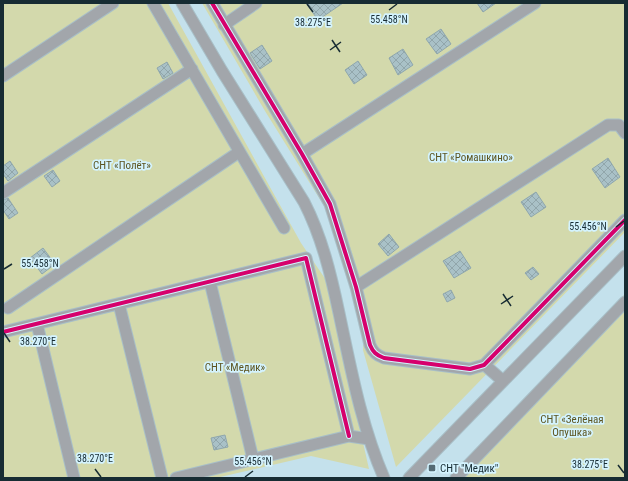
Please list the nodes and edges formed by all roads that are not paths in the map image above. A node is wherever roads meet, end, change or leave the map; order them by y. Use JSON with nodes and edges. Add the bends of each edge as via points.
{"nodes":[{"id":1,"x":113,"y":3,"type":"edge"},
{"id":2,"x":153,"y":3,"type":"edge"},
{"id":3,"x":182,"y":3,"type":"edge"},
{"id":4,"x":212,"y":3,"type":"edge"},
{"id":5,"x":256,"y":3,"type":"edge"},
{"id":6,"x":535,"y":3,"type":"edge"},
{"id":7,"x":224,"y":25,"type":"junction"},
{"id":8,"x":192,"y":69,"type":"junction"},
{"id":9,"x":3,"y":76,"type":"edge"},
{"id":10,"x":625,"y":132,"type":"edge"},
{"id":11,"x":239,"y":152,"type":"junction"},
{"id":12,"x":302,"y":154,"type":"junction"},
{"id":13,"x":3,"y":193,"type":"edge"},
{"id":14,"x":625,"y":220,"type":"edge"},
{"id":15,"x":284,"y":228,"type":"dead end"},
{"id":16,"x":625,"y":256,"type":"edge"},
{"id":17,"x":210,"y":282,"type":"junction"},
{"id":18,"x":356,"y":287,"type":"junction"},
{"id":19,"x":625,"y":302,"type":"edge"},
{"id":20,"x":120,"y":304,"type":"junction"},
{"id":21,"x":8,"y":308,"type":"dead end"},
{"id":22,"x":37,"y":324,"type":"junction"},
{"id":23,"x":3,"y":332,"type":"edge"},
{"id":24,"x":484,"y":366,"type":"junction"},
{"id":25,"x":503,"y":381,"type":"junction"},
{"id":26,"x":349,"y":436,"type":"junction"},
{"id":27,"x":369,"y":439,"type":"junction"},
{"id":28,"x":253,"y":459,"type":"junction"},
{"id":29,"x":74,"y":478,"type":"edge"},
{"id":30,"x":162,"y":478,"type":"edge"},
{"id":31,"x":176,"y":478,"type":"edge"},
{"id":32,"x":384,"y":478,"type":"edge"},
{"id":33,"x":409,"y":478,"type":"edge"},
{"id":34,"x":456,"y":478,"type":"edge"}],
"edges":[{"from":1,"to":9,"type":"street"},
{"from":2,"to":8,"type":"street"},
{"from":3,"to":27,"type":"street","via":[[313,220],[332,280]]},
{"from":4,"to":7,"type":"street"},
{"from":5,"to":7,"type":"street"},
{"from":6,"to":12,"type":"street"},
{"from":7,"to":12,"type":"street"},
{"from":8,"to":11,"type":"street"},
{"from":8,"to":13,"type":"street"},
{"from":10,"to":18,"type":"street","via":[[619,125],[608,125]]},
{"from":11,"to":15,"type":"street"},
{"from":11,"to":21,"type":"street"},
{"from":12,"to":18,"type":"street","via":[[330,204]]},
{"from":14,"to":24,"type":"street"},
{"from":16,"to":25,"type":"street"},
{"from":17,"to":20,"type":"street"},
{"from":17,"to":26,"type":"street","via":[[306,258]]},
{"from":17,"to":28,"type":"street"},
{"from":18,"to":24,"type":"street","via":[[370,345],[377,356],[470,369]]},
{"from":19,"to":34,"type":"street"},
{"from":20,"to":22,"type":"street"},
{"from":20,"to":30,"type":"street"},
{"from":22,"to":23,"type":"street"},
{"from":22,"to":29,"type":"street"},
{"from":24,"to":25,"type":"street"},
{"from":25,"to":33,"type":"street"},
{"from":26,"to":27,"type":"street"},
{"from":26,"to":28,"type":"street"},
{"from":27,"to":32,"type":"street"},
{"from":28,"to":31,"type":"street"}]}
